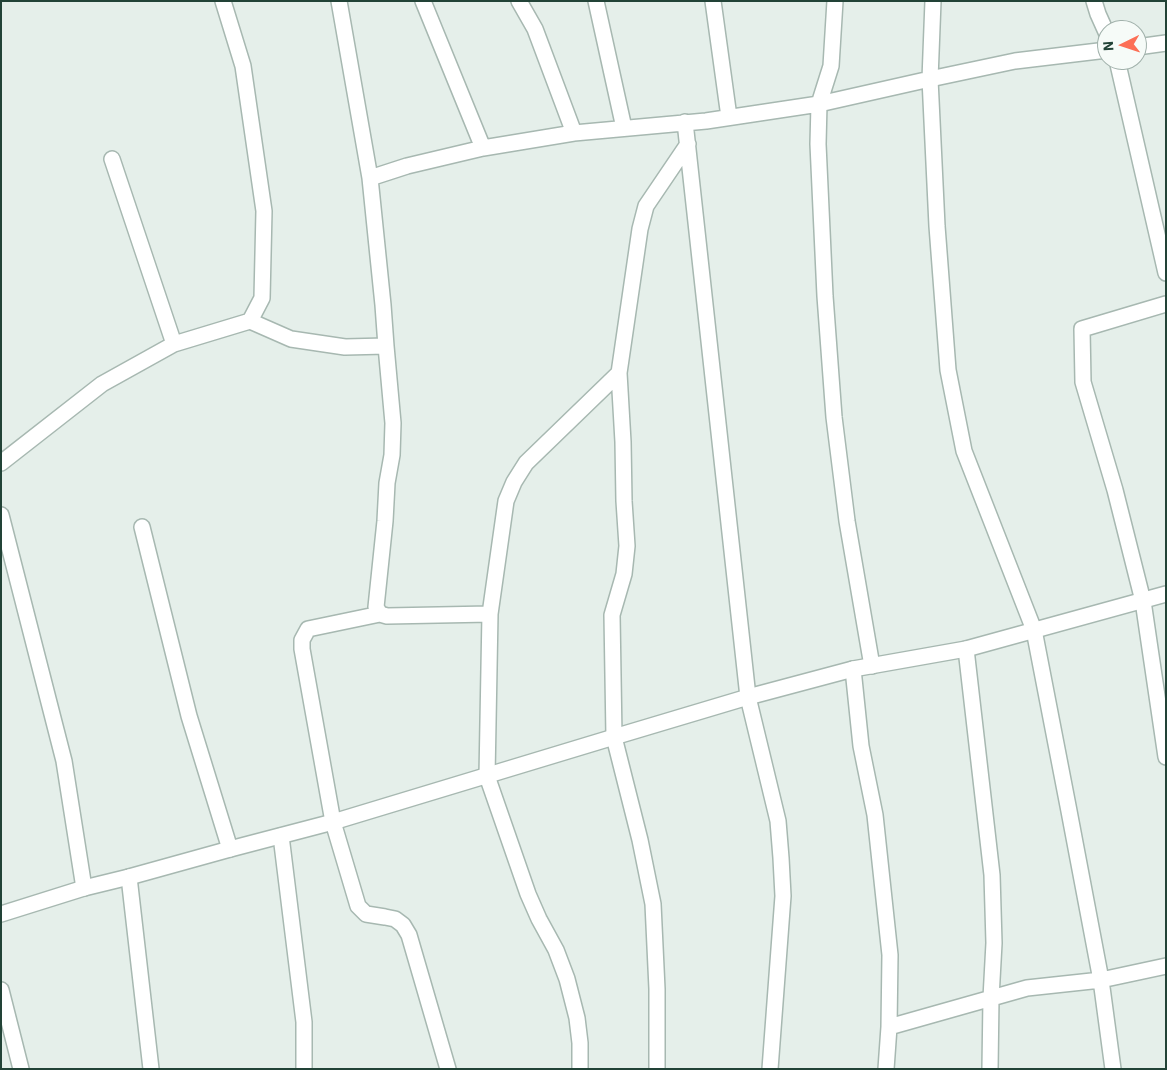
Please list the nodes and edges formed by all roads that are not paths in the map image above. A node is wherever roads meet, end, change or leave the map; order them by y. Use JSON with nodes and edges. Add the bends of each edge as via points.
{"nodes":[{"id":1,"x":223,"y":1,"type":"edge"},
{"id":2,"x":339,"y":1,"type":"edge"},
{"id":3,"x":423,"y":1,"type":"edge"},
{"id":4,"x":519,"y":1,"type":"edge"},
{"id":5,"x":596,"y":1,"type":"edge"},
{"id":6,"x":713,"y":1,"type":"edge"},
{"id":7,"x":835,"y":1,"type":"edge"},
{"id":8,"x":933,"y":1,"type":"edge"},
{"id":9,"x":1094,"y":1,"type":"edge"},
{"id":10,"x":1101,"y":20,"type":"edge"},
{"id":11,"x":1166,"y":43,"type":"edge"},
{"id":12,"x":1147,"y":45,"type":"edge"},
{"id":13,"x":1097,"y":51,"type":"edge"},
{"id":14,"x":1119,"y":70,"type":"edge"},
{"id":15,"x":930,"y":78,"type":"junction"},
{"id":16,"x":819,"y":104,"type":"junction"},
{"id":17,"x":730,"y":117,"type":"junction"},
{"id":18,"x":685,"y":122,"type":"junction"},
{"id":19,"x":624,"y":128,"type":"junction"},
{"id":20,"x":574,"y":133,"type":"junction"},
{"id":21,"x":688,"y":144,"type":"junction"},
{"id":22,"x":483,"y":148,"type":"junction"},
{"id":23,"x":112,"y":159,"type":"dead end"},
{"id":24,"x":370,"y":178,"type":"junction"},
{"id":25,"x":1166,"y":273,"type":"edge"},
{"id":26,"x":1166,"y":304,"type":"edge"},
{"id":27,"x":250,"y":321,"type":"junction"},
{"id":28,"x":174,"y":344,"type":"junction"},
{"id":29,"x":386,"y":346,"type":"junction"},
{"id":30,"x":619,"y":373,"type":"junction"},
{"id":31,"x":1,"y":463,"type":"edge"},
{"id":32,"x":1,"y":515,"type":"edge"},
{"id":33,"x":142,"y":527,"type":"dead end"},
{"id":34,"x":1166,"y":594,"type":"edge"},
{"id":35,"x":1143,"y":601,"type":"junction"},
{"id":36,"x":380,"y":614,"type":"junction"},
{"id":37,"x":490,"y":614,"type":"junction"},
{"id":38,"x":1034,"y":630,"type":"junction"},
{"id":39,"x":966,"y":648,"type":"junction"},
{"id":40,"x":872,"y":666,"type":"junction"},
{"id":41,"x":854,"y":669,"type":"junction"},
{"id":42,"x":748,"y":697,"type":"junction"},
{"id":43,"x":614,"y":737,"type":"junction"},
{"id":44,"x":1166,"y":757,"type":"edge"},
{"id":45,"x":487,"y":776,"type":"junction"},
{"id":46,"x":334,"y":822,"type":"junction"},
{"id":47,"x":281,"y":836,"type":"junction"},
{"id":48,"x":230,"y":848,"type":"junction"},
{"id":49,"x":129,"y":877,"type":"junction"},
{"id":50,"x":84,"y":888,"type":"junction"},
{"id":51,"x":1,"y":914,"type":"edge"},
{"id":52,"x":1166,"y":966,"type":"edge"},
{"id":53,"x":1101,"y":980,"type":"junction"},
{"id":54,"x":1,"y":990,"type":"edge"},
{"id":55,"x":991,"y":998,"type":"junction"},
{"id":56,"x":889,"y":1027,"type":"junction"},
{"id":57,"x":21,"y":1069,"type":"edge"},
{"id":58,"x":151,"y":1069,"type":"edge"},
{"id":59,"x":304,"y":1069,"type":"edge"},
{"id":60,"x":448,"y":1069,"type":"edge"},
{"id":61,"x":580,"y":1069,"type":"edge"},
{"id":62,"x":657,"y":1069,"type":"edge"},
{"id":63,"x":770,"y":1069,"type":"edge"},
{"id":64,"x":886,"y":1069,"type":"edge"},
{"id":65,"x":990,"y":1069,"type":"edge"},
{"id":66,"x":1113,"y":1069,"type":"edge"}],
"edges":[{"from":1,"to":27,"type":"street","via":[[243,66],[264,211],[262,298]]},
{"from":2,"to":24,"type":"street"},
{"from":3,"to":22,"type":"street"},
{"from":4,"to":20,"type":"street","via":[[535,30]]},
{"from":5,"to":19,"type":"street"},
{"from":6,"to":17,"type":"street"},
{"from":7,"to":16,"type":"street","via":[[831,66]]},
{"from":8,"to":15,"type":"street"},
{"from":9,"to":10,"type":"street"},
{"from":11,"to":12,"type":"street"},
{"from":13,"to":15,"type":"street","via":[[1015,61]]},
{"from":14,"to":25,"type":"street"},
{"from":15,"to":16,"type":"street"},
{"from":15,"to":38,"type":"street","via":[[948,370],[964,451]]},
{"from":16,"to":17,"type":"street"},
{"from":16,"to":40,"type":"street","via":[[825,296],[834,416],[847,521]]},
{"from":17,"to":18,"type":"street"},
{"from":18,"to":19,"type":"street"},
{"from":18,"to":21,"type":"street"},
{"from":19,"to":20,"type":"street"},
{"from":20,"to":22,"type":"street"},
{"from":21,"to":30,"type":"street","via":[[646,206]]},
{"from":21,"to":42,"type":"street"},
{"from":22,"to":24,"type":"street"},
{"from":23,"to":28,"type":"street"},
{"from":24,"to":29,"type":"street"},
{"from":26,"to":35,"type":"street","via":[[1082,329],[1083,382],[1116,490]]},
{"from":27,"to":28,"type":"street"},
{"from":27,"to":29,"type":"street","via":[[291,339],[345,347]]},
{"from":28,"to":31,"type":"street","via":[[102,384]]},
{"from":29,"to":36,"type":"street","via":[[393,423],[376,607]]},
{"from":30,"to":37,"type":"street","via":[[526,463],[514,482],[506,501]]},
{"from":30,"to":43,"type":"street","via":[[627,546],[624,574],[612,615]]},
{"from":32,"to":50,"type":"street","via":[[64,760]]},
{"from":33,"to":48,"type":"street","via":[[189,716]]},
{"from":34,"to":35,"type":"street"},
{"from":35,"to":38,"type":"street"},
{"from":35,"to":44,"type":"street"},
{"from":36,"to":37,"type":"street"},
{"from":36,"to":46,"type":"street","via":[[308,628],[302,640]]},
{"from":37,"to":45,"type":"street"},
{"from":38,"to":39,"type":"street"},
{"from":38,"to":53,"type":"street"},
{"from":39,"to":40,"type":"street"},
{"from":39,"to":55,"type":"street","via":[[992,875],[994,943]]},
{"from":40,"to":41,"type":"street"},
{"from":41,"to":42,"type":"street"},
{"from":41,"to":56,"type":"street","via":[[861,746],[875,815],[890,955]]},
{"from":42,"to":43,"type":"street"},
{"from":42,"to":63,"type":"street","via":[[778,820],[781,858],[783,896]]},
{"from":43,"to":45,"type":"street"},
{"from":43,"to":62,"type":"street","via":[[653,904]]},
{"from":45,"to":46,"type":"street"},
{"from":45,"to":61,"type":"street","via":[[528,894],[568,979],[577,1018]]},
{"from":46,"to":47,"type":"street"},
{"from":46,"to":60,"type":"street","via":[[358,906],[366,914],[395,919],[409,935]]},
{"from":47,"to":48,"type":"street"},
{"from":47,"to":59,"type":"street","via":[[304,1022]]},
{"from":48,"to":49,"type":"street"},
{"from":49,"to":50,"type":"street"},
{"from":49,"to":58,"type":"street"},
{"from":50,"to":51,"type":"street"},
{"from":52,"to":53,"type":"street"},
{"from":53,"to":55,"type":"street","via":[[1027,988]]},
{"from":53,"to":66,"type":"street"},
{"from":54,"to":57,"type":"street"},
{"from":55,"to":56,"type":"street"},
{"from":55,"to":65,"type":"street"},
{"from":56,"to":64,"type":"street"}]}
